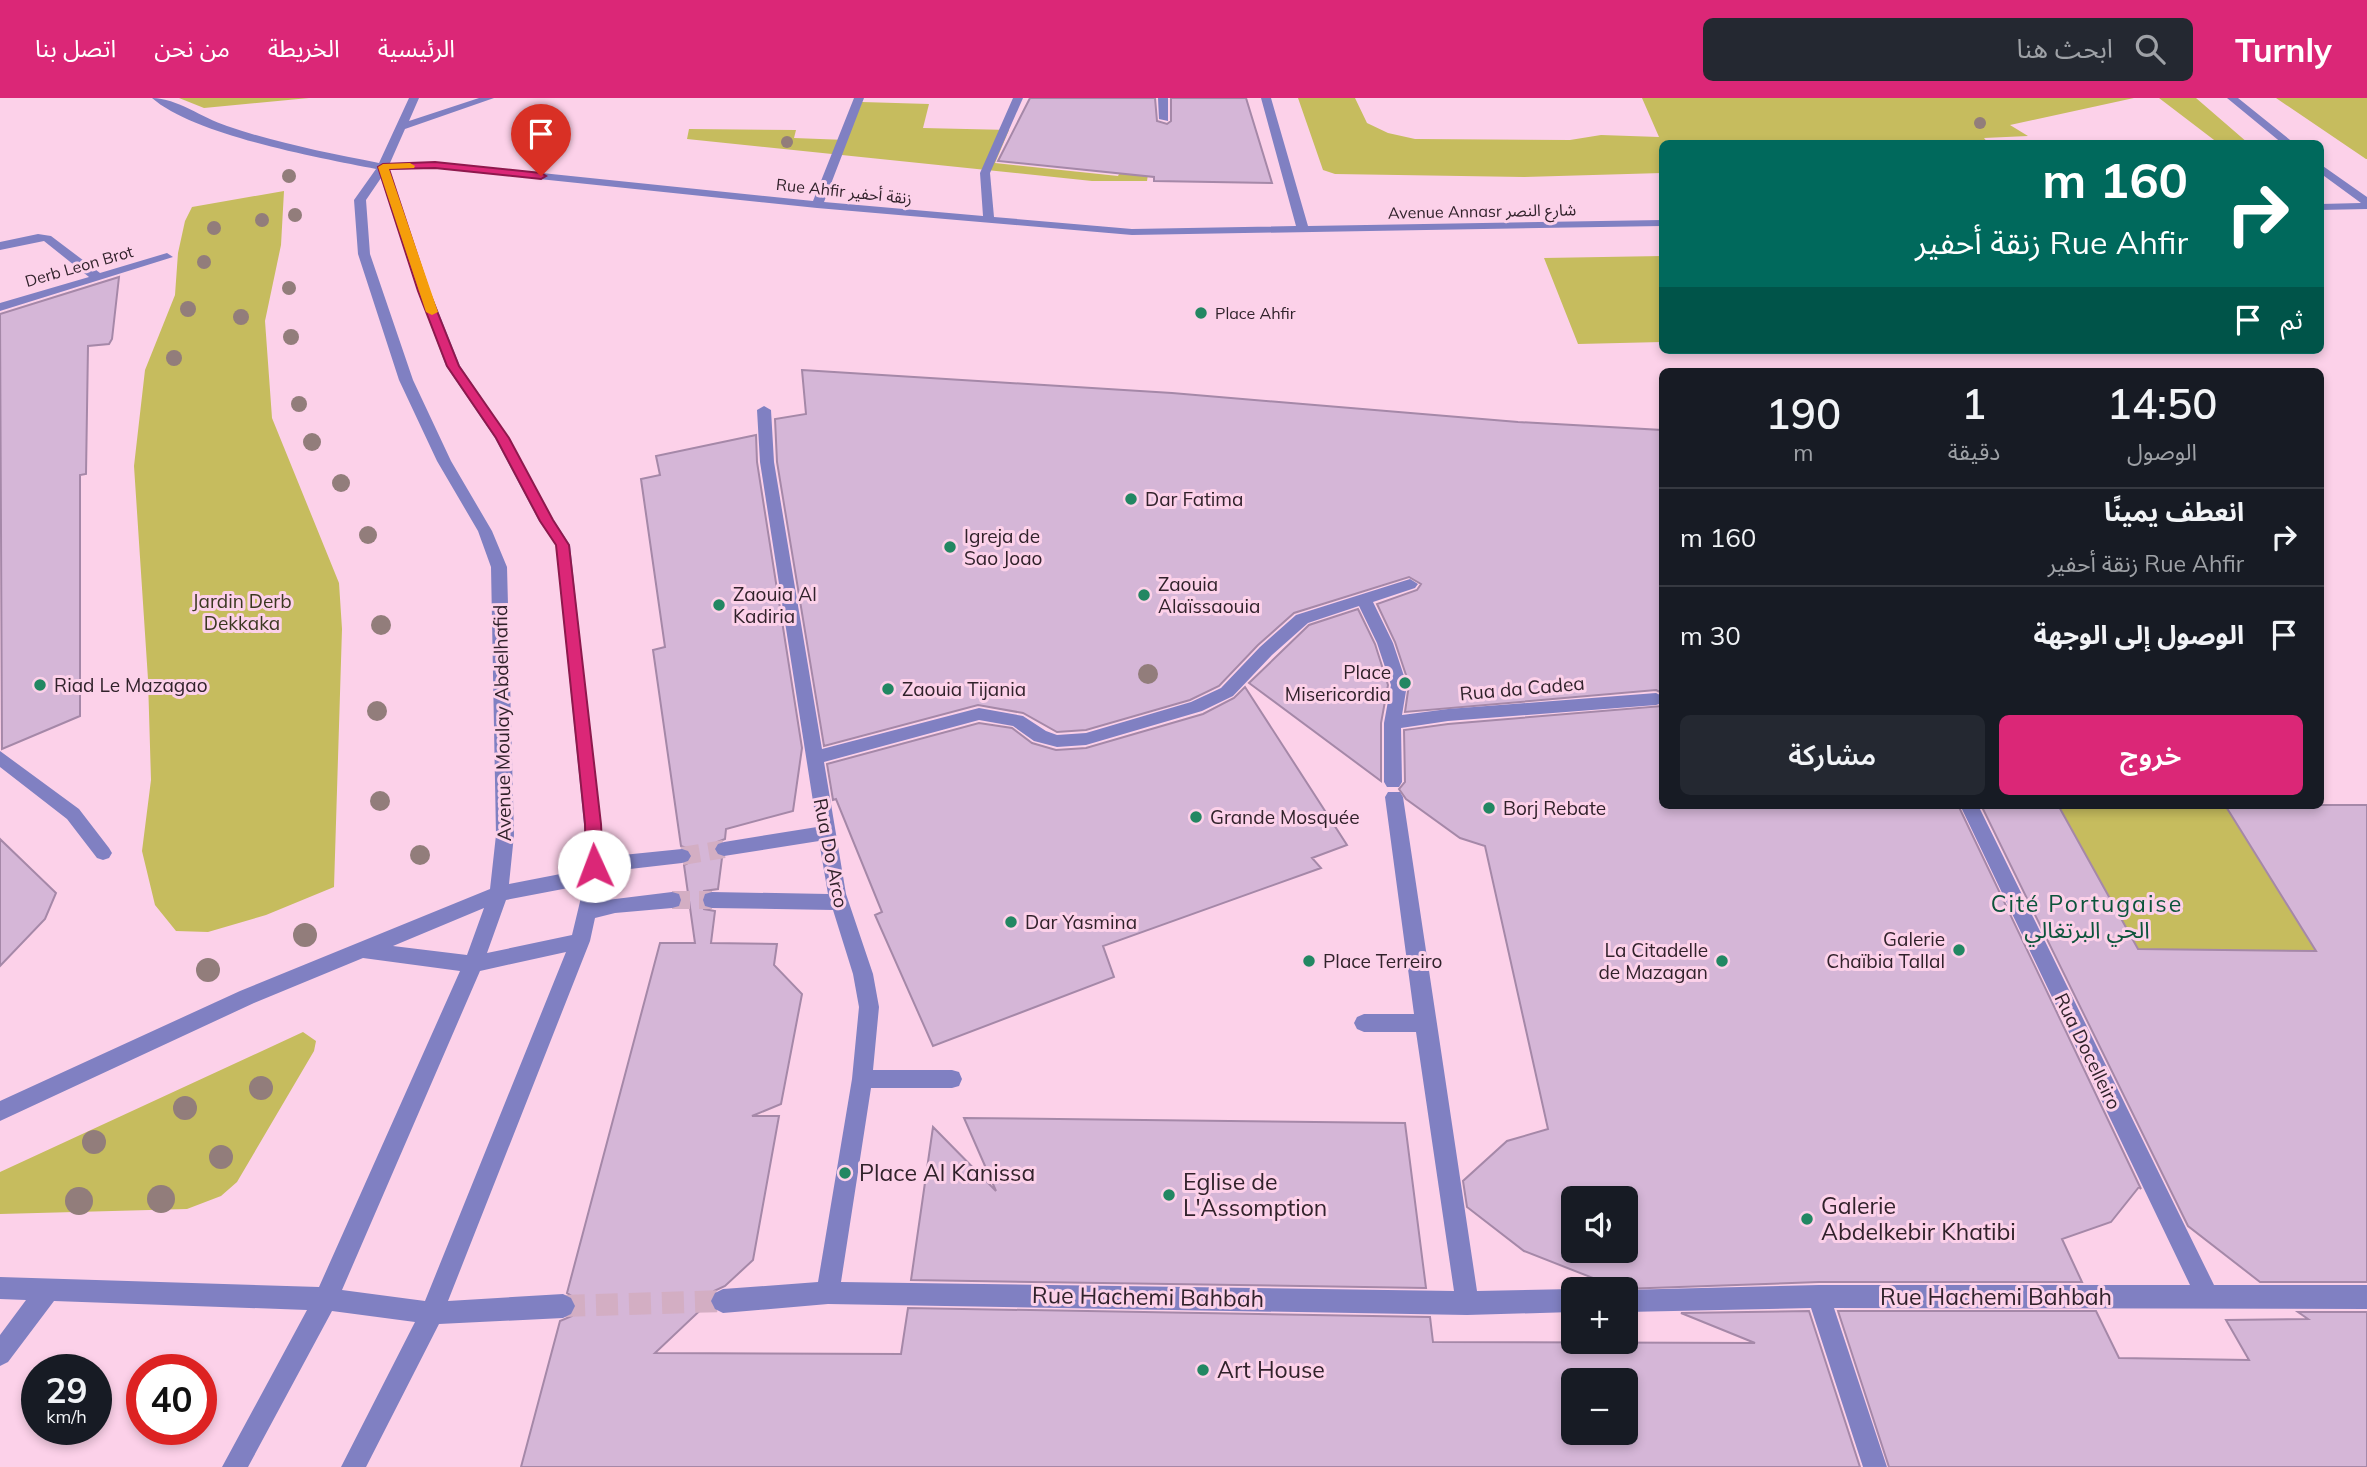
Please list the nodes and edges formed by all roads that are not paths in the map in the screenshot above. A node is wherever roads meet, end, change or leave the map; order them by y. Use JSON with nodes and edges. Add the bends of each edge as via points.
{"nodes":[{"id":1,"x":157,"y":98,"type":"edge"},
{"id":2,"x":414,"y":98,"type":"edge"},
{"id":3,"x":489,"y":98,"type":"edge"},
{"id":4,"x":859,"y":98,"type":"edge"},
{"id":5,"x":1018,"y":98,"type":"edge"},
{"id":6,"x":1163,"y":98,"type":"edge"},
{"id":7,"x":1266,"y":98,"type":"edge"},
{"id":8,"x":2232,"y":98,"type":"edge"},
{"id":9,"x":1164,"y":119,"type":"dead end"},
{"id":10,"x":400,"y":127,"type":"junction"},
{"id":11,"x":2285,"y":140,"type":"edge"},
{"id":12,"x":383,"y":167,"type":"junction"},
{"id":13,"x":2324,"y":170,"type":"edge"},
{"id":14,"x":2367,"y":204,"type":"edge"},
{"id":15,"x":817,"y":205,"type":"junction"},
{"id":16,"x":2324,"y":208,"type":"edge"},
{"id":17,"x":989,"y":220,"type":"junction"},
{"id":18,"x":1659,"y":223,"type":"edge"},
{"id":19,"x":1303,"y":230,"type":"junction"},
{"id":20,"x":0,"y":246,"type":"edge"},
{"id":21,"x":167,"y":257,"type":"dead end"},
{"id":22,"x":97,"y":277,"type":"junction"},
{"id":23,"x":0,"y":307,"type":"edge"},
{"id":24,"x":764,"y":410,"type":"dead end"},
{"id":25,"x":1410,"y":584,"type":"dead end"},
{"id":26,"x":1364,"y":600,"type":"junction"},
{"id":27,"x":1656,"y":699,"type":"dead end"},
{"id":28,"x":1392,"y":723,"type":"junction"},
{"id":29,"x":0,"y":758,"type":"edge"},
{"id":30,"x":813,"y":758,"type":"junction"},
{"id":31,"x":1971,"y":809,"type":"edge"},
{"id":32,"x":826,"y":833,"type":"junction"},
{"id":33,"x":724,"y":849,"type":"tunnel mouth"},
{"id":34,"x":103,"y":853,"type":"dead end"},
{"id":35,"x":682,"y":856,"type":"tunnel mouth"},
{"id":36,"x":595,"y":871,"type":"junction"},
{"id":37,"x":499,"y":894,"type":"junction"},
{"id":38,"x":672,"y":900,"type":"tunnel mouth"},
{"id":39,"x":712,"y":900,"type":"tunnel mouth"},
{"id":40,"x":839,"y":902,"type":"junction"},
{"id":41,"x":587,"y":912,"type":"junction"},
{"id":42,"x":580,"y":941,"type":"junction"},
{"id":43,"x":362,"y":951,"type":"junction"},
{"id":44,"x":473,"y":964,"type":"junction"},
{"id":45,"x":1364,"y":1023,"type":"dead end"},
{"id":46,"x":1424,"y":1023,"type":"junction"},
{"id":47,"x":862,"y":1079,"type":"junction"},
{"id":48,"x":952,"y":1079,"type":"dead end"},
{"id":49,"x":0,"y":1111,"type":"edge"},
{"id":50,"x":0,"y":1288,"type":"edge"},
{"id":51,"x":48,"y":1290,"type":"junction"},
{"id":52,"x":828,"y":1293,"type":"junction"},
{"id":53,"x":1819,"y":1296,"type":"junction"},
{"id":54,"x":2367,"y":1297,"type":"edge"},
{"id":55,"x":2208,"y":1298,"type":"junction"},
{"id":56,"x":326,"y":1299,"type":"junction"},
{"id":57,"x":1638,"y":1300,"type":"edge"},
{"id":58,"x":723,"y":1301,"type":"tunnel mouth"},
{"id":59,"x":1561,"y":1301,"type":"edge"},
{"id":60,"x":1467,"y":1303,"type":"junction"},
{"id":61,"x":563,"y":1306,"type":"tunnel mouth"},
{"id":62,"x":432,"y":1312,"type":"junction"},
{"id":63,"x":0,"y":1354,"type":"edge"},
{"id":64,"x":234,"y":1467,"type":"edge"},
{"id":65,"x":353,"y":1467,"type":"edge"},
{"id":66,"x":1875,"y":1467,"type":"edge"}],
"edges":[{"from":1,"to":12,"type":"street","name":"Rue Ahfir زنقة أحفير","via":[[226,130]]},
{"from":2,"to":10,"type":"street","name":"Avenue Moulay Abdelhafid"},
{"from":3,"to":10,"type":"street"},
{"from":4,"to":15,"type":"street"},
{"from":5,"to":17,"type":"street","via":[[985,173]]},
{"from":6,"to":9,"type":"street"},
{"from":7,"to":19,"type":"street"},
{"from":8,"to":11,"type":"street"},
{"from":10,"to":12,"type":"street","name":"Avenue Moulay Abdelhafid"},
{"from":12,"to":15,"type":"street","name":"Rue Ahfir زنقة أحفير","via":[[435,165]]},
{"from":12,"to":36,"type":"street","via":[[453,366],[502,438],[563,545]]},
{"from":12,"to":37,"type":"street","name":"Avenue Moulay Abdelhafid","via":[[360,200],[364,254],[406,380],[499,567],[505,835]]},
{"from":13,"to":14,"type":"street"},
{"from":14,"to":16,"type":"street"},
{"from":15,"to":17,"type":"street","name":"Rue Ahfir زنقة أحفير"},
{"from":17,"to":19,"type":"street","name":"Rue Ahfir زنقة أحفير","via":[[1132,232]]},
{"from":18,"to":19,"type":"street","name":"Avenue Annasr شارع النصر"},
{"from":20,"to":22,"type":"street","via":[[47,237]]},
{"from":21,"to":22,"type":"street","name":"Derb Leon Brot"},
{"from":22,"to":23,"type":"street","name":"Derb Leon Brot"},
{"from":24,"to":30,"type":"street","name":"Rua Do Arco","via":[[767,463]]},
{"from":25,"to":26,"type":"street"},
{"from":26,"to":28,"type":"street","via":[[1399,685]]},
{"from":26,"to":30,"type":"street","via":[[1302,619],[1227,692],[1098,735],[1057,741],[1017,720],[979,714]]},
{"from":27,"to":28,"type":"street","name":"Rua da Cadea"},
{"from":28,"to":46,"type":"street","via":[[1394,790]]},
{"from":29,"to":34,"type":"street","via":[[73,814]]},
{"from":30,"to":32,"type":"street","name":"Rua Do Arco"},
{"from":31,"to":55,"type":"street","name":"Rua Docelleiro"},
{"from":32,"to":33,"type":"street"},
{"from":32,"to":40,"type":"street","name":"Rua Do Arco"},
{"from":35,"to":36,"type":"street"},
{"from":36,"to":37,"type":"street"},
{"from":36,"to":41,"type":"street"},
{"from":37,"to":43,"type":"street"},
{"from":37,"to":44,"type":"street","name":"Avenue Moulay Abdelhafid"},
{"from":38,"to":41,"type":"street"},
{"from":39,"to":40,"type":"street"},
{"from":40,"to":47,"type":"street","name":"Rua Do Arco","via":[[869,1007]]},
{"from":41,"to":42,"type":"street"},
{"from":42,"to":44,"type":"street"},
{"from":42,"to":62,"type":"street"},
{"from":43,"to":44,"type":"street"},
{"from":43,"to":49,"type":"street","via":[[247,997]]},
{"from":44,"to":56,"type":"street","name":"Avenue Moulay Abdelhafid"},
{"from":45,"to":46,"type":"street"},
{"from":46,"to":60,"type":"street"},
{"from":47,"to":48,"type":"street"},
{"from":47,"to":52,"type":"street","name":"Rua Do Arco"},
{"from":50,"to":51,"type":"street"},
{"from":51,"to":56,"type":"street"},
{"from":51,"to":63,"type":"street"},
{"from":52,"to":58,"type":"street","name":"Rue Hachemi Bahbah"},
{"from":52,"to":60,"type":"street","name":"Rue Hachemi Bahbah"},
{"from":53,"to":55,"type":"street","name":"Rue Hachemi Bahbah"},
{"from":53,"to":57,"type":"street","name":"Rue Hachemi Bahbah"},
{"from":53,"to":66,"type":"street"},
{"from":54,"to":55,"type":"street","name":"Rue Hachemi Bahbah"},
{"from":56,"to":62,"type":"street"},
{"from":56,"to":64,"type":"street","name":"Avenue Moulay Abdelhafid"},
{"from":59,"to":60,"type":"street","name":"Rue Hachemi Bahbah"},
{"from":61,"to":62,"type":"street"},
{"from":62,"to":65,"type":"street"}]}
